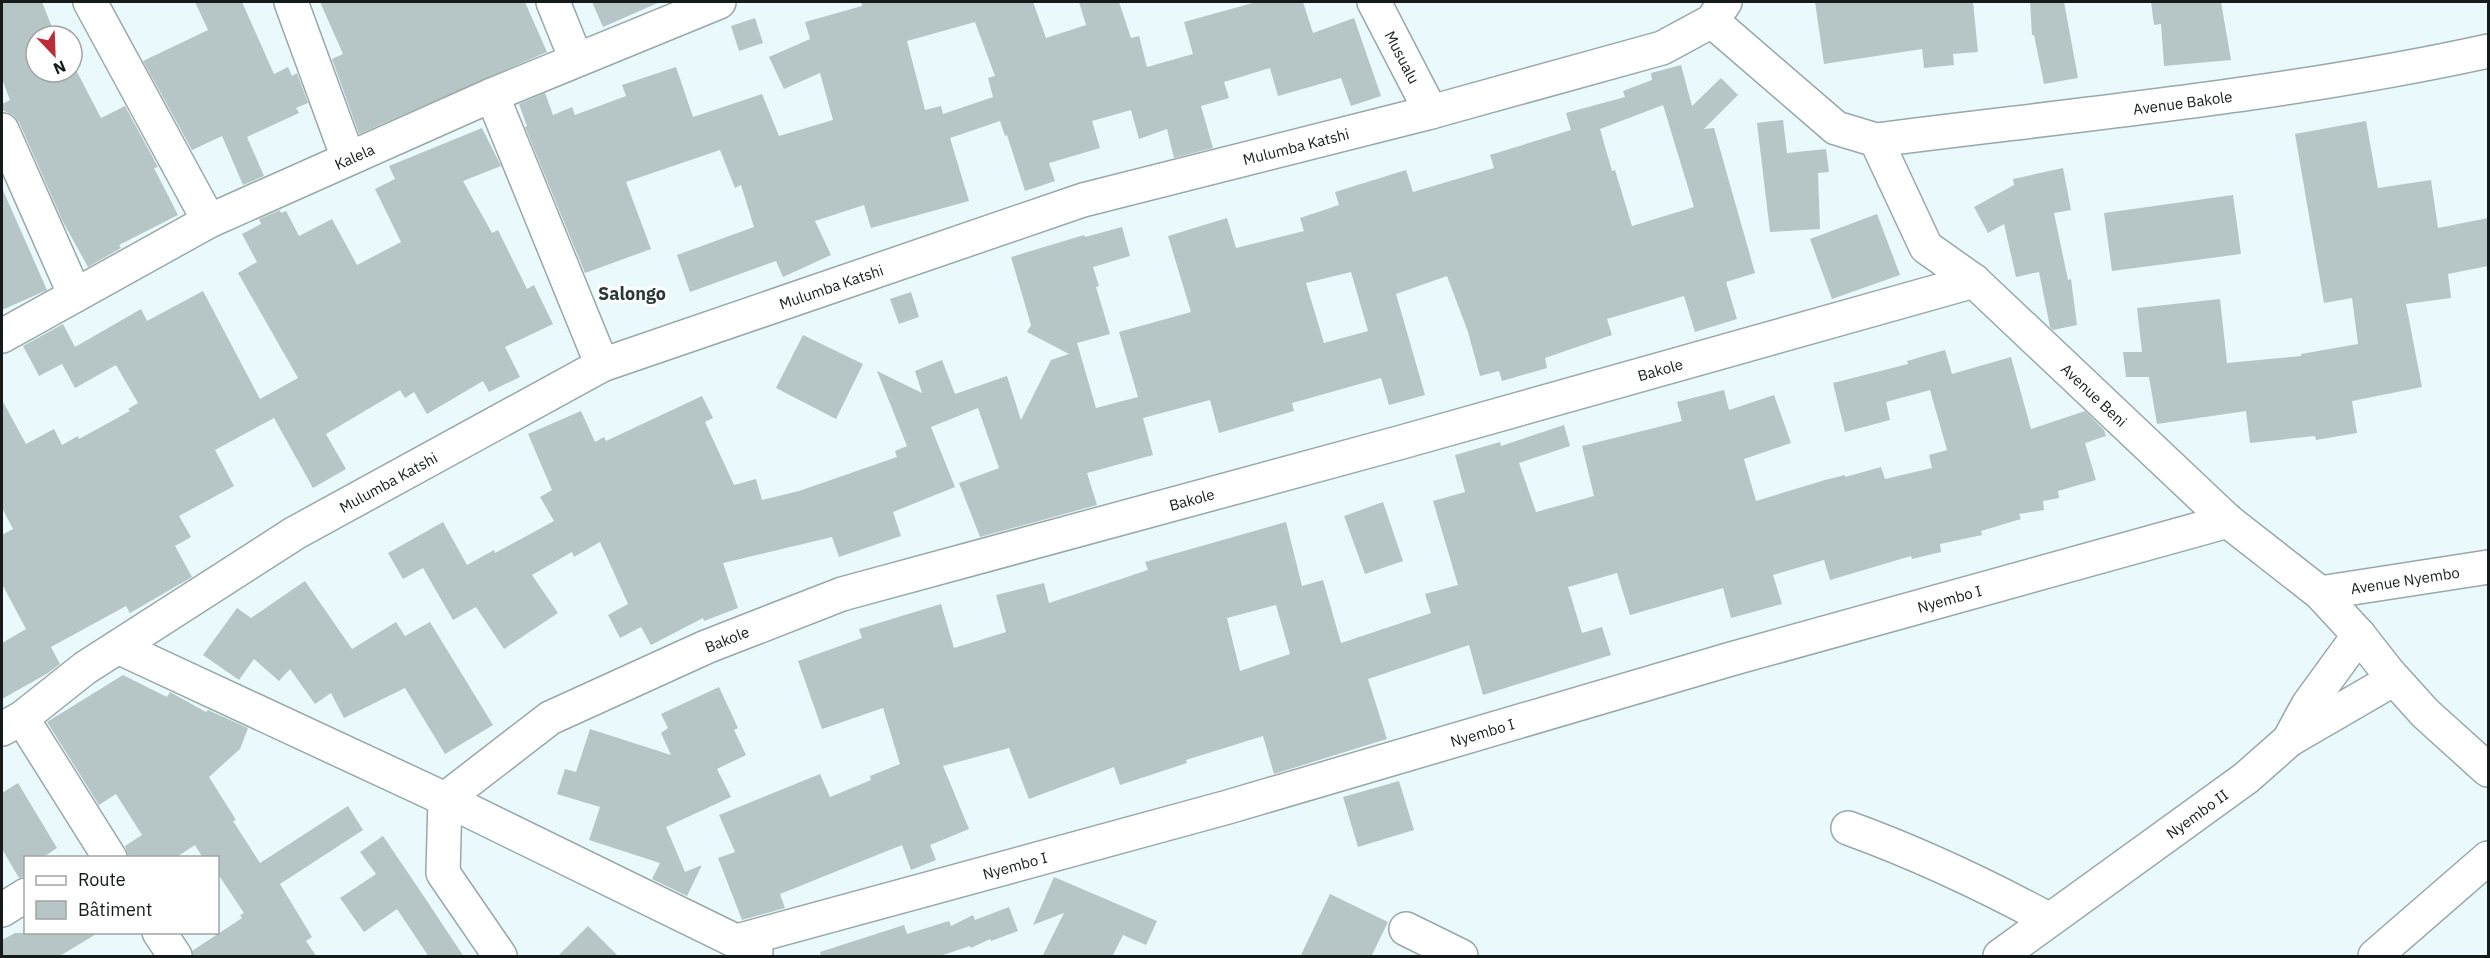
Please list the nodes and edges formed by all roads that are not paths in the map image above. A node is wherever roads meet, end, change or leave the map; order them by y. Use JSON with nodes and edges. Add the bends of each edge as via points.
{"nodes":[{"id":1,"x":90,"y":2,"type":"edge"},
{"id":2,"x":291,"y":2,"type":"edge"},
{"id":3,"x":552,"y":2,"type":"edge"},
{"id":4,"x":719,"y":2,"type":"edge"},
{"id":5,"x":1374,"y":2,"type":"edge"},
{"id":6,"x":1718,"y":11,"type":"edge"},
{"id":7,"x":2488,"y":51,"type":"edge"},
{"id":8,"x":576,"y":59,"type":"junction"},
{"id":9,"x":492,"y":94,"type":"junction"},
{"id":10,"x":1431,"y":112,"type":"junction"},
{"id":11,"x":2,"y":130,"type":"edge"},
{"id":12,"x":1876,"y":140,"type":"junction"},
{"id":13,"x":348,"y":158,"type":"junction"},
{"id":14,"x":209,"y":221,"type":"junction"},
{"id":15,"x":1974,"y":281,"type":"junction"},
{"id":16,"x":75,"y":295,"type":"junction"},
{"id":17,"x":2,"y":336,"type":"edge"},
{"id":18,"x":602,"y":365,"type":"junction"},
{"id":19,"x":2228,"y":521,"type":"junction"},
{"id":20,"x":2488,"y":567,"type":"edge"},
{"id":21,"x":2320,"y":593,"type":"junction"},
{"id":22,"x":2359,"y":635,"type":"junction"},
{"id":23,"x":118,"y":647,"type":"junction"},
{"id":24,"x":2394,"y":679,"type":"junction"},
{"id":25,"x":12,"y":724,"type":"edge"},
{"id":26,"x":2289,"y":740,"type":"junction"},
{"id":27,"x":2488,"y":770,"type":"edge"},
{"id":28,"x":445,"y":799,"type":"junction"},
{"id":29,"x":1848,"y":828,"type":"dead end"},
{"id":30,"x":99,"y":854,"type":"edge"},
{"id":31,"x":2488,"y":858,"type":"edge"},
{"id":32,"x":24,"y":896,"type":"edge"},
{"id":33,"x":2,"y":910,"type":"edge"},
{"id":34,"x":2049,"y":919,"type":"junction"},
{"id":35,"x":1406,"y":930,"type":"dead end"},
{"id":36,"x":160,"y":934,"type":"edge"},
{"id":37,"x":737,"y":940,"type":"junction"},
{"id":38,"x":175,"y":957,"type":"edge"},
{"id":39,"x":500,"y":957,"type":"edge"},
{"id":40,"x":766,"y":957,"type":"edge"},
{"id":41,"x":1461,"y":957,"type":"edge"},
{"id":42,"x":2000,"y":957,"type":"edge"},
{"id":43,"x":2376,"y":957,"type":"edge"}],
"edges":[{"from":1,"to":14,"type":"street"},
{"from":2,"to":13,"type":"street"},
{"from":3,"to":8,"type":"street"},
{"from":4,"to":8,"type":"street","name":"Kalela"},
{"from":5,"to":10,"type":"street","name":"Musualu"},
{"from":6,"to":10,"type":"street","name":"Mulumba Katshi","via":[[1662,48]]},
{"from":6,"to":12,"type":"street","via":[[1836,128]]},
{"from":7,"to":12,"type":"street","name":"Avenue Bakole","via":[[2254,92]]},
{"from":8,"to":9,"type":"street","name":"Kalela"},
{"from":9,"to":13,"type":"street","name":"Kalela"},
{"from":9,"to":18,"type":"street"},
{"from":10,"to":18,"type":"street","name":"Mulumba Katshi","via":[[1083,200]]},
{"from":11,"to":16,"type":"street"},
{"from":12,"to":15,"type":"street","name":"Avenue Beni","via":[[1926,248]]},
{"from":13,"to":14,"type":"street","name":"Kalela"},
{"from":14,"to":16,"type":"street","name":"Kalela"},
{"from":15,"to":19,"type":"street","name":"Avenue Beni"},
{"from":15,"to":28,"type":"street","name":"Bakole","via":[[842,594],[706,647],[550,718]]},
{"from":16,"to":17,"type":"street","name":"Kalela"},
{"from":18,"to":23,"type":"street","name":"Mulumba Katshi","via":[[295,533]]},
{"from":19,"to":21,"type":"street","name":"Avenue Beni"},
{"from":19,"to":37,"type":"street","name":"Nyembo I","via":[[1731,659],[1228,807]]},
{"from":20,"to":21,"type":"street","name":"Avenue Nyembo"},
{"from":21,"to":22,"type":"street","name":"Avenue Beni"},
{"from":22,"to":24,"type":"street","name":"Avenue Beni"},
{"from":22,"to":26,"type":"street","name":"Nyembo II","via":[[2308,705]]},
{"from":23,"to":25,"type":"street","name":"Mulumba Katshi"},
{"from":23,"to":28,"type":"street"},
{"from":24,"to":26,"type":"street"},
{"from":24,"to":27,"type":"street","name":"Avenue Beni"},
{"from":25,"to":30,"type":"street"},
{"from":26,"to":34,"type":"street","name":"Nyembo II","via":[[2246,777]]},
{"from":28,"to":37,"type":"street"},
{"from":28,"to":39,"type":"street","via":[[443,873]]},
{"from":29,"to":34,"type":"street","via":[[1902,848]]},
{"from":31,"to":43,"type":"street"},
{"from":32,"to":33,"type":"street"},
{"from":34,"to":42,"type":"street","name":"Nyembo II"},
{"from":35,"to":41,"type":"street"},
{"from":36,"to":38,"type":"street"},
{"from":37,"to":40,"type":"street"}]}
